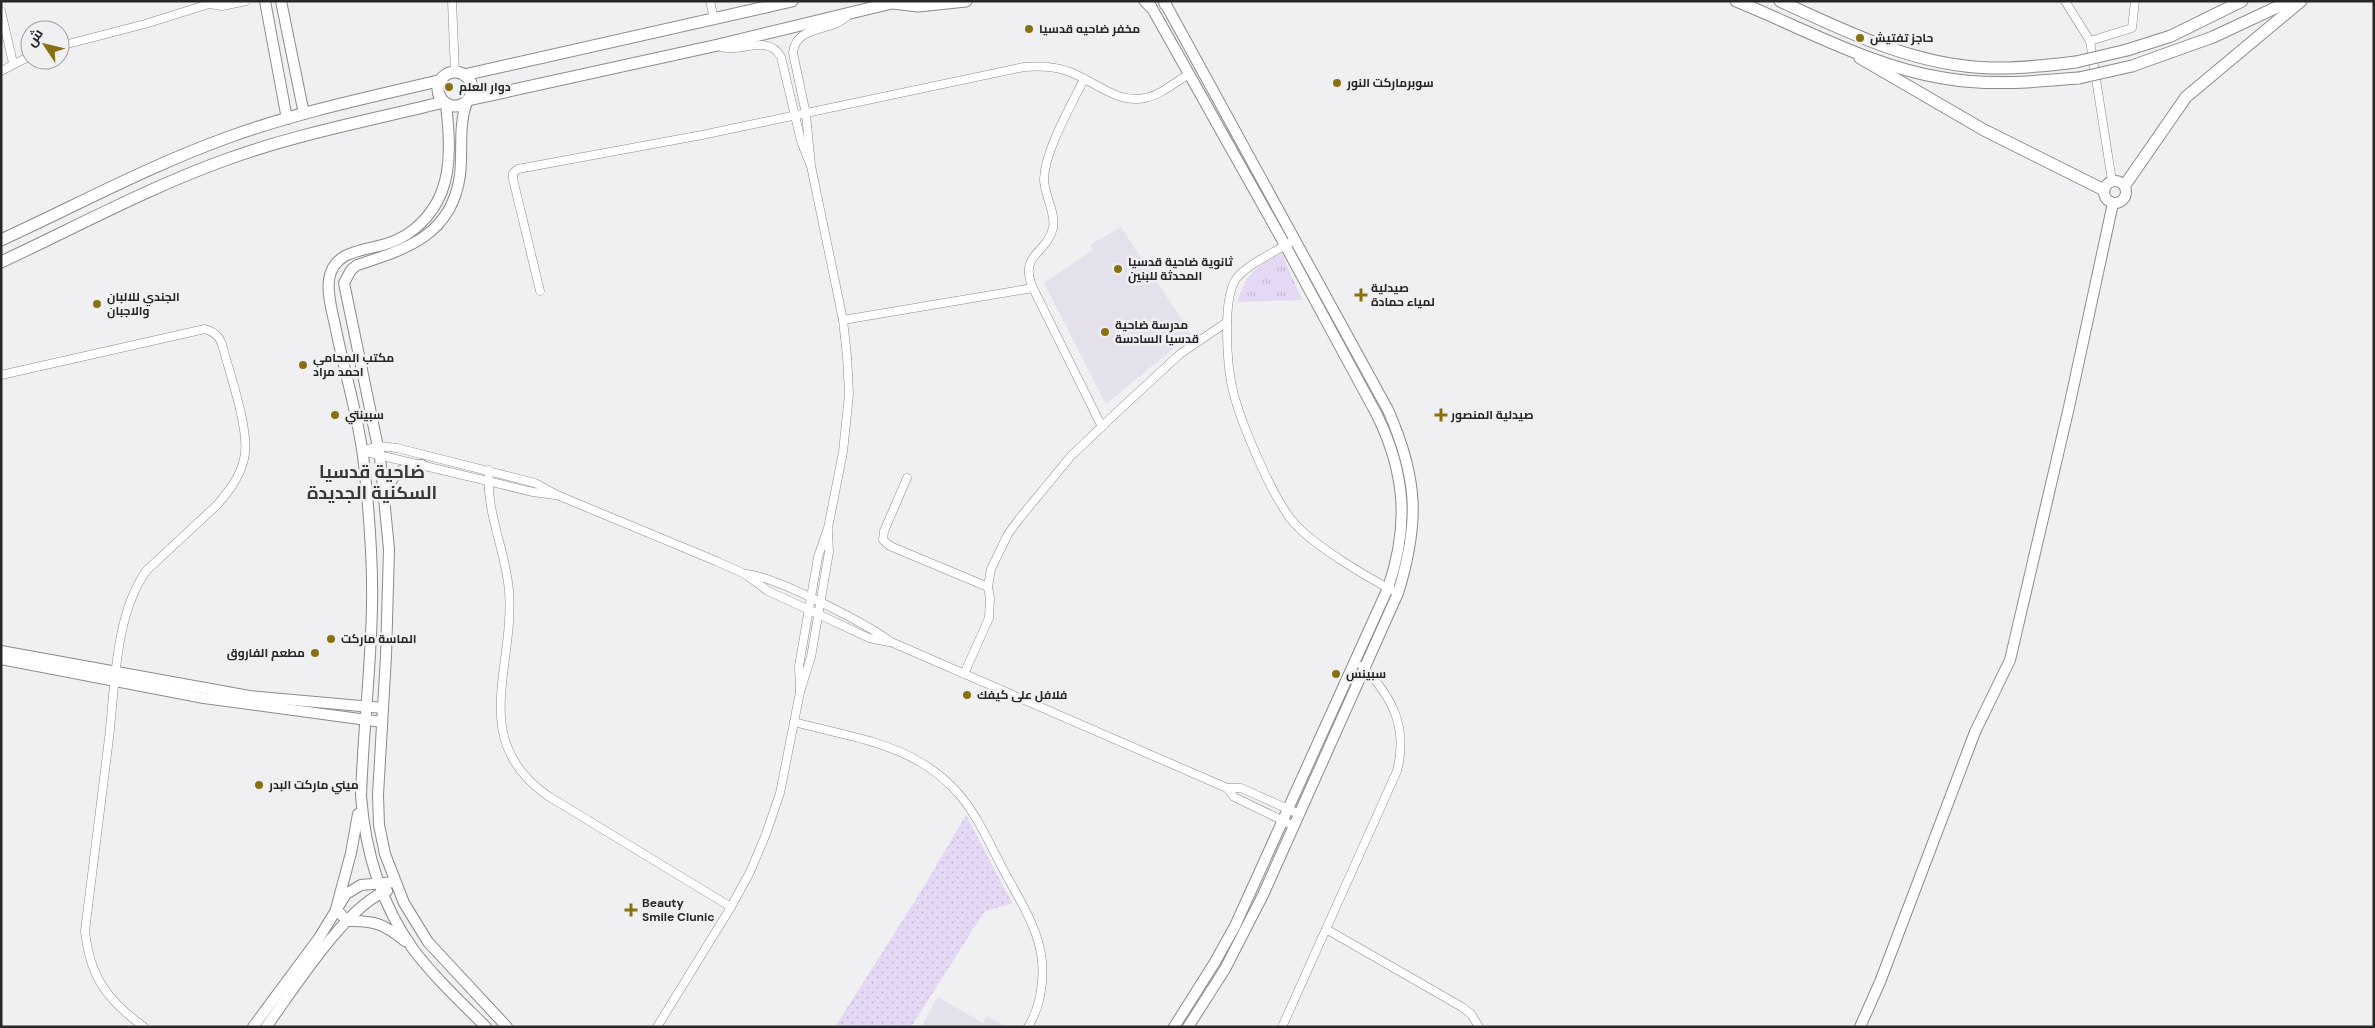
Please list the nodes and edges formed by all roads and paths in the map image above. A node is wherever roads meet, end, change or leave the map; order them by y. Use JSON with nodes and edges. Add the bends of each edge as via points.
{"nodes":[{"id":1,"x":246,"y":1,"type":"edge"},
{"id":2,"x":265,"y":1,"type":"edge"},
{"id":3,"x":281,"y":1,"type":"edge"},
{"id":4,"x":452,"y":1,"type":"edge"},
{"id":5,"x":710,"y":1,"type":"edge"},
{"id":6,"x":792,"y":1,"type":"edge"},
{"id":7,"x":966,"y":1,"type":"edge"},
{"id":8,"x":1736,"y":1,"type":"edge"},
{"id":9,"x":1780,"y":1,"type":"edge"},
{"id":10,"x":2065,"y":1,"type":"edge"},
{"id":11,"x":2135,"y":1,"type":"edge"},
{"id":12,"x":2242,"y":1,"type":"edge"},
{"id":13,"x":2290,"y":1,"type":"edge"},
{"id":14,"x":2301,"y":1,"type":"edge"},
{"id":15,"x":896,"y":2,"type":"edge"},
{"id":16,"x":1165,"y":2,"type":"edge"},
{"id":17,"x":210,"y":3,"type":"edge"},
{"id":18,"x":1147,"y":3,"type":"edge"},
{"id":19,"x":1,"y":11,"type":"edge"},
{"id":20,"x":850,"y":13,"type":"junction"},
{"id":21,"x":714,"y":19,"type":"junction"},
{"id":22,"x":2090,"y":41,"type":"junction"},
{"id":23,"x":70,"y":43,"type":"edge"},
{"id":24,"x":718,"y":45,"type":"junction"},
{"id":25,"x":1843,"y":48,"type":"junction"},
{"id":26,"x":793,"y":53,"type":"junction"},
{"id":27,"x":781,"y":56,"type":"junction"},
{"id":28,"x":20,"y":60,"type":"edge"},
{"id":29,"x":13,"y":63,"type":"junction"},
{"id":30,"x":1,"y":70,"type":"edge"},
{"id":31,"x":459,"y":74,"type":"junction"},
{"id":32,"x":1189,"y":74,"type":"junction"},
{"id":33,"x":1084,"y":79,"type":"junction"},
{"id":34,"x":442,"y":80,"type":"junction"},
{"id":35,"x":468,"y":101,"type":"junction"},
{"id":36,"x":445,"y":103,"type":"junction"},
{"id":37,"x":304,"y":114,"type":"junction"},
{"id":38,"x":806,"y":114,"type":"junction"},
{"id":39,"x":794,"y":117,"type":"junction"},
{"id":40,"x":287,"y":119,"type":"junction"},
{"id":41,"x":461,"y":126,"type":"junction"},
{"id":42,"x":448,"y":127,"type":"junction"},
{"id":43,"x":811,"y":166,"type":"junction"},
{"id":44,"x":2112,"y":181,"type":"junction"},
{"id":45,"x":2125,"y":185,"type":"junction"},
{"id":46,"x":2104,"y":190,"type":"junction"},
{"id":47,"x":2114,"y":203,"type":"junction"},
{"id":48,"x":1295,"y":239,"type":"junction"},
{"id":49,"x":1,"y":240,"type":"edge"},
{"id":50,"x":1285,"y":245,"type":"junction"},
{"id":51,"x":1,"y":262,"type":"edge"},
{"id":52,"x":333,"y":266,"type":"junction"},
{"id":53,"x":346,"y":276,"type":"junction"},
{"id":54,"x":1033,"y":288,"type":"junction"},
{"id":55,"x":540,"y":291,"type":"dead end"},
{"id":56,"x":843,"y":320,"type":"junction"},
{"id":57,"x":1227,"y":322,"type":"junction"},
{"id":58,"x":1,"y":375,"type":"edge"},
{"id":59,"x":1376,"y":386,"type":"junction"},
{"id":60,"x":1364,"y":392,"type":"junction"},
{"id":61,"x":1102,"y":427,"type":"junction"},
{"id":62,"x":378,"y":446,"type":"junction"},
{"id":63,"x":362,"y":451,"type":"junction"},
{"id":64,"x":380,"y":457,"type":"junction"},
{"id":65,"x":422,"y":465,"type":"junction"},
{"id":66,"x":489,"y":470,"type":"junction"},
{"id":67,"x":907,"y":478,"type":"dead end"},
{"id":68,"x":488,"y":480,"type":"junction"},
{"id":69,"x":557,"y":495,"type":"junction"},
{"id":70,"x":385,"y":496,"type":"junction"},
{"id":71,"x":828,"y":528,"type":"junction"},
{"id":72,"x":746,"y":574,"type":"junction"},
{"id":73,"x":988,"y":587,"type":"junction"},
{"id":74,"x":1388,"y":588,"type":"junction"},
{"id":75,"x":1398,"y":594,"type":"junction"},
{"id":76,"x":811,"y":599,"type":"junction"},
{"id":77,"x":820,"y":603,"type":"junction"},
{"id":78,"x":809,"y":610,"type":"junction"},
{"id":79,"x":818,"y":614,"type":"junction"},
{"id":80,"x":891,"y":642,"type":"junction"},
{"id":81,"x":1,"y":651,"type":"edge"},
{"id":82,"x":1,"y":659,"type":"edge"},
{"id":83,"x":1356,"y":660,"type":"junction"},
{"id":84,"x":1365,"y":668,"type":"junction"},
{"id":85,"x":964,"y":674,"type":"junction"},
{"id":86,"x":114,"y":676,"type":"junction"},
{"id":87,"x":800,"y":692,"type":"junction"},
{"id":88,"x":365,"y":706,"type":"junction"},
{"id":89,"x":321,"y":708,"type":"junction"},
{"id":90,"x":383,"y":708,"type":"junction"},
{"id":91,"x":365,"y":720,"type":"junction"},
{"id":92,"x":382,"y":722,"type":"junction"},
{"id":93,"x":794,"y":722,"type":"junction"},
{"id":94,"x":1227,"y":788,"type":"junction"},
{"id":95,"x":361,"y":796,"type":"junction"},
{"id":96,"x":1288,"y":809,"type":"junction"},
{"id":97,"x":1299,"y":814,"type":"junction"},
{"id":98,"x":1283,"y":820,"type":"junction"},
{"id":99,"x":1294,"y":826,"type":"junction"},
{"id":100,"x":396,"y":885,"type":"junction"},
{"id":101,"x":381,"y":888,"type":"junction"},
{"id":102,"x":731,"y":907,"type":"junction"},
{"id":103,"x":336,"y":909,"type":"junction"},
{"id":104,"x":347,"y":921,"type":"junction"},
{"id":105,"x":1326,"y":929,"type":"junction"},
{"id":106,"x":413,"y":948,"type":"junction"},
{"id":107,"x":144,"y":1027,"type":"edge"},
{"id":108,"x":252,"y":1027,"type":"edge"},
{"id":109,"x":266,"y":1027,"type":"edge"},
{"id":110,"x":486,"y":1027,"type":"edge"},
{"id":111,"x":507,"y":1027,"type":"edge"},
{"id":112,"x":657,"y":1027,"type":"edge"},
{"id":113,"x":1028,"y":1027,"type":"edge"},
{"id":114,"x":1174,"y":1027,"type":"edge"},
{"id":115,"x":1188,"y":1027,"type":"edge"},
{"id":116,"x":1282,"y":1027,"type":"edge"},
{"id":117,"x":1479,"y":1027,"type":"edge"},
{"id":118,"x":1860,"y":1027,"type":"edge"}],
"edges":[{"from":1,"to":17,"type":"street","via":[[222,6]]},
{"from":2,"to":40,"type":"main road"},
{"from":3,"to":37,"type":"main road"},
{"from":4,"to":31,"type":"street"},
{"from":5,"to":21,"type":"street"},
{"from":6,"to":21,"type":"main road"},
{"from":7,"to":15,"type":"main road","via":[[918,6]]},
{"from":8,"to":25,"type":"main road"},
{"from":9,"to":12,"type":"main road","bridge":true,"via":[[1901,52],[1945,63],[1991,68],[2076,62],[2127,50],[2171,36]]},
{"from":10,"to":22,"type":"street"},
{"from":11,"to":22,"type":"street","via":[[2132,28]]},
{"from":13,"to":25,"type":"main road","bridge":true,"via":[[2213,37],[2132,66],[2079,78],[1989,83],[1941,78]]},
{"from":14,"to":45,"type":"main road","via":[[2186,97]]},
{"from":15,"to":20,"type":"main road"},
{"from":16,"to":48,"type":"main road"},
{"from":17,"to":23,"type":"street"},
{"from":18,"to":32,"type":"main road"},
{"from":19,"to":29,"type":"street"},
{"from":20,"to":24,"type":"main road"},
{"from":20,"to":26,"type":"street","via":[[837,24],[800,36]]},
{"from":21,"to":31,"type":"main road"},
{"from":22,"to":44,"type":"street"},
{"from":24,"to":27,"type":"street","via":[[735,49],[765,44]]},
{"from":24,"to":35,"type":"main road"},
{"from":25,"to":46,"type":"main road","via":[[1959,116]]},
{"from":26,"to":27,"type":"street","via":[[784,52]]},
{"from":26,"to":38,"type":"street"},
{"from":27,"to":39,"type":"street"},
{"from":28,"to":29,"type":"street"},
{"from":29,"to":30,"type":"street"},
{"from":31,"to":34,"type":"main road"},
{"from":31,"to":35,"type":"main road","via":[[472,86]]},
{"from":32,"to":33,"type":"street","via":[[1158,93],[1133,99],[1120,97]]},
{"from":32,"to":50,"type":"main road"},
{"from":33,"to":38,"type":"street","via":[[1055,68],[1024,67]]},
{"from":33,"to":54,"type":"street","via":[[1046,162],[1044,180],[1053,228],[1029,265]]},
{"from":34,"to":36,"type":"main road","via":[[438,92]]},
{"from":34,"to":37,"type":"main road"},
{"from":35,"to":36,"type":"main road","via":[[453,106]]},
{"from":35,"to":41,"type":"main road"},
{"from":36,"to":42,"type":"main road"},
{"from":36,"to":51,"type":"main road","via":[[290,140],[224,160]]},
{"from":37,"to":40,"type":"main road"},
{"from":38,"to":39,"type":"street"},
{"from":38,"to":43,"type":"street"},
{"from":39,"to":43,"type":"street"},
{"from":39,"to":55,"type":"street","via":[[515,170],[513,179]]},
{"from":40,"to":49,"type":"main road","via":[[183,155]]},
{"from":41,"to":42,"type":"main road"},
{"from":41,"to":53,"type":"main road","via":[[460,174],[446,214],[415,244],[357,266]]},
{"from":42,"to":52,"type":"main road","via":[[447,173],[434,208],[422,223],[390,243],[347,254]]},
{"from":43,"to":56,"type":"street"},
{"from":44,"to":45,"type":"main road"},
{"from":44,"to":46,"type":"main road"},
{"from":45,"to":47,"type":"main road","via":[[2125,198]]},
{"from":46,"to":47,"type":"main road","via":[[2106,199]]},
{"from":47,"to":118,"type":"main road","via":[[2010,660],[1975,732]]},
{"from":48,"to":50,"type":"street"},
{"from":48,"to":59,"type":"main road"},
{"from":50,"to":57,"type":"street","via":[[1237,278],[1230,294]]},
{"from":50,"to":60,"type":"main road"},
{"from":52,"to":53,"type":"main road"},
{"from":52,"to":63,"type":"main road","via":[[328,283],[330,297]]},
{"from":53,"to":62,"type":"main road","via":[[344,290]]},
{"from":54,"to":56,"type":"street"},
{"from":54,"to":61,"type":"street"},
{"from":56,"to":71,"type":"street","via":[[848,356],[847,422]]},
{"from":57,"to":61,"type":"street","via":[[1180,354]]},
{"from":57,"to":74,"type":"street","via":[[1228,361],[1234,395],[1280,504],[1311,538]]},
{"from":58,"to":86,"type":"street","via":[[199,330],[212,331],[222,344],[246,443],[242,469],[217,505],[139,581],[129,608]]},
{"from":59,"to":60,"type":"main road"},
{"from":59,"to":75,"type":"main road","via":[[1403,446],[1412,483],[1412,533]]},
{"from":60,"to":74,"type":"main road","via":[[1392,450],[1400,485],[1400,547]]},
{"from":61,"to":73,"type":"street","via":[[1071,456],[1013,526],[988,578]]},
{"from":62,"to":63,"type":"street"},
{"from":62,"to":64,"type":"main road"},
{"from":62,"to":66,"type":"street"},
{"from":63,"to":64,"type":"street"},
{"from":63,"to":88,"type":"main road","via":[[372,604]]},
{"from":64,"to":65,"type":"street"},
{"from":64,"to":70,"type":"main road"},
{"from":65,"to":68,"type":"street"},
{"from":65,"to":70,"type":"main road","via":[[407,467],[395,476]]},
{"from":66,"to":68,"type":"street"},
{"from":66,"to":69,"type":"street","via":[[535,483]]},
{"from":67,"to":73,"type":"street","via":[[883,540],[890,546]]},
{"from":68,"to":69,"type":"street"},
{"from":68,"to":102,"type":"street","via":[[509,590],[500,714],[506,746],[513,761],[534,786],[548,796]]},
{"from":69,"to":72,"type":"street"},
{"from":70,"to":90,"type":"main road","via":[[389,549]]},
{"from":71,"to":76,"type":"street","via":[[820,550]]},
{"from":71,"to":77,"type":"street","via":[[829,552]]},
{"from":72,"to":76,"type":"street","via":[[766,578]]},
{"from":72,"to":78,"type":"street","via":[[762,587]]},
{"from":73,"to":85,"type":"street","via":[[989,618]]},
{"from":74,"to":75,"type":"street"},
{"from":74,"to":83,"type":"main road"},
{"from":75,"to":84,"type":"main road"},
{"from":76,"to":77,"type":"street"},
{"from":76,"to":78,"type":"street"},
{"from":77,"to":79,"type":"street"},
{"from":77,"to":80,"type":"street"},
{"from":78,"to":79,"type":"street"},
{"from":78,"to":87,"type":"street","via":[[799,666]]},
{"from":79,"to":80,"type":"street","via":[[869,638]]},
{"from":79,"to":87,"type":"street","via":[[810,666]]},
{"from":80,"to":85,"type":"street"},
{"from":81,"to":86,"type":"main road"},
{"from":82,"to":86,"type":"main road"},
{"from":83,"to":84,"type":"street"},
{"from":83,"to":96,"type":"main road"},
{"from":84,"to":97,"type":"main road"},
{"from":84,"to":105,"type":"street","via":[[1395,712],[1402,732],[1402,751],[1398,771]]},
{"from":85,"to":94,"type":"street"},
{"from":86,"to":89,"type":"main road","via":[[205,694]]},
{"from":86,"to":107,"type":"street","via":[[85,931],[91,966],[99,982],[121,1010]]},
{"from":87,"to":93,"type":"street"},
{"from":88,"to":89,"type":"main road"},
{"from":88,"to":90,"type":"main road"},
{"from":88,"to":91,"type":"main road"},
{"from":89,"to":91,"type":"main road"},
{"from":90,"to":92,"type":"main road"},
{"from":91,"to":92,"type":"main road"},
{"from":91,"to":95,"type":"main road"},
{"from":92,"to":100,"type":"main road","via":[[379,825],[384,854]]},
{"from":93,"to":102,"type":"street","via":[[780,793],[750,872]]},
{"from":93,"to":113,"type":"street","via":[[897,751],[920,762],[958,793],[985,834],[1038,941],[1042,982],[1039,1002]]},
{"from":94,"to":96,"type":"street","via":[[1241,788]]},
{"from":94,"to":98,"type":"street","via":[[1234,797]]},
{"from":95,"to":101,"type":"main road","via":[[367,842]]},
{"from":95,"to":103,"type":"main road","via":[[351,853]]},
{"from":96,"to":97,"type":"street"},
{"from":96,"to":98,"type":"main road"},
{"from":97,"to":99,"type":"main road"},
{"from":98,"to":99,"type":"street"},
{"from":98,"to":114,"type":"main road","via":[[1235,926]]},
{"from":99,"to":115,"type":"main road","via":[[1245,932]]},
{"from":100,"to":101,"type":"main road"},
{"from":100,"to":111,"type":"main road","via":[[428,942]]},
{"from":101,"to":103,"type":"main road","via":[[362,885],[353,889]]},
{"from":101,"to":104,"type":"main road"},
{"from":101,"to":106,"type":"main road"},
{"from":102,"to":112,"type":"street"},
{"from":103,"to":104,"type":"main road"},
{"from":103,"to":108,"type":"main road","via":[[319,938]]},
{"from":104,"to":106,"type":"main road","via":[[385,926]]},
{"from":104,"to":109,"type":"main road"},
{"from":105,"to":116,"type":"street"},
{"from":105,"to":117,"type":"street","via":[[1462,1007]]},
{"from":106,"to":110,"type":"main road"}]}
